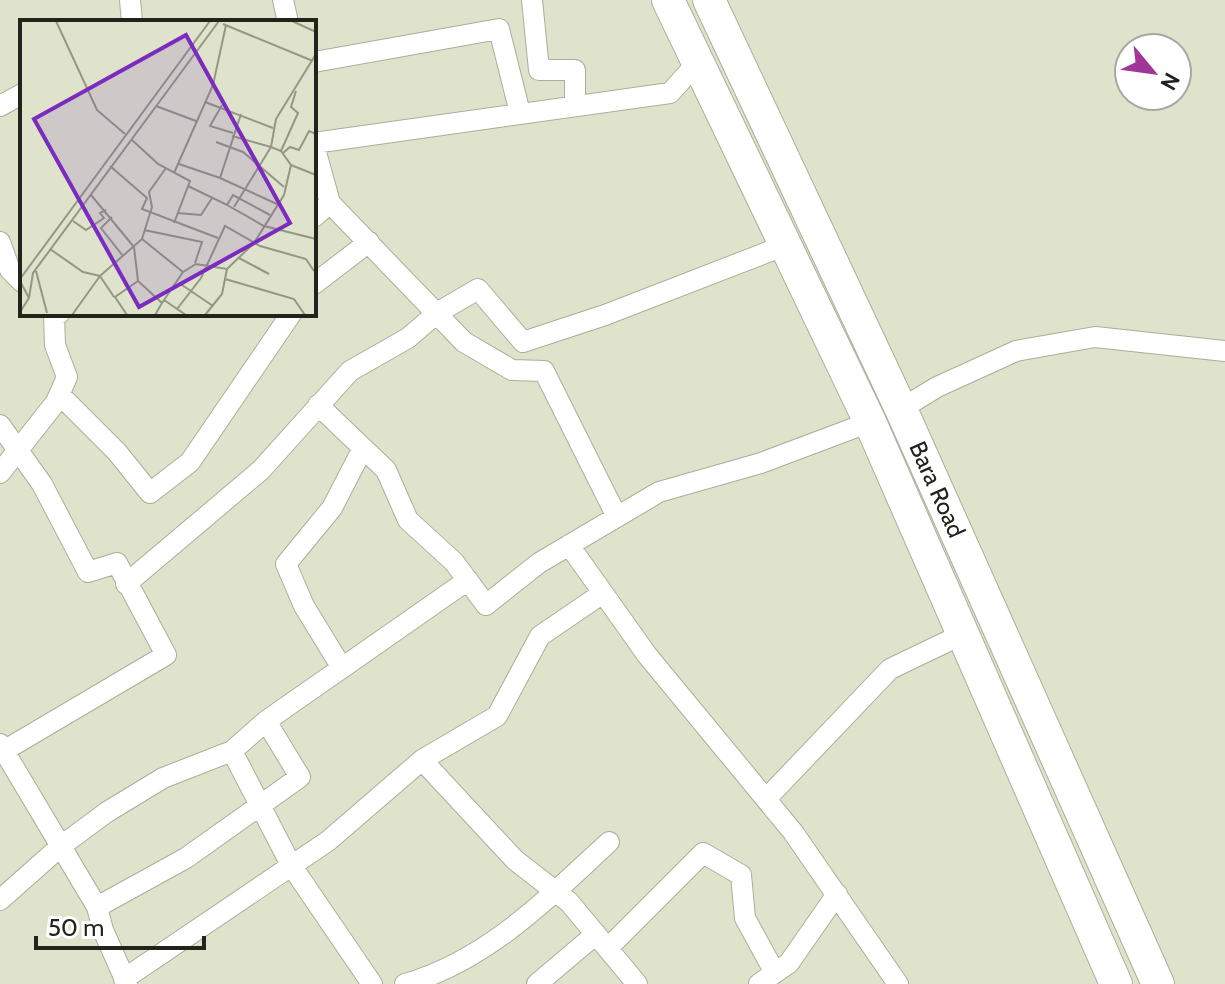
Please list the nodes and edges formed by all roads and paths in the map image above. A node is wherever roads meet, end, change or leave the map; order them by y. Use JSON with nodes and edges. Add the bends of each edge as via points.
{"nodes":[{"id":1,"x":130,"y":0,"type":"edge"},
{"id":2,"x":283,"y":0,"type":"edge"},
{"id":3,"x":532,"y":0,"type":"edge"},
{"id":4,"x":668,"y":0,"type":"edge"},
{"id":5,"x":709,"y":0,"type":"edge"},
{"id":6,"x":132,"y":20,"type":"edge"},
{"id":7,"x":288,"y":20,"type":"edge"},
{"id":8,"x":737,"y":58,"type":"junction"},
{"id":9,"x":316,"y":62,"type":"edge"},
{"id":10,"x":698,"y":62,"type":"junction"},
{"id":11,"x":20,"y":95,"type":"edge"},
{"id":12,"x":0,"y":106,"type":"edge"},
{"id":13,"x":575,"y":106,"type":"junction"},
{"id":14,"x":520,"y":113,"type":"junction"},
{"id":15,"x":316,"y":144,"type":"edge"},
{"id":16,"x":316,"y":160,"type":"edge"},
{"id":17,"x":322,"y":210,"type":"edge"},
{"id":18,"x":0,"y":242,"type":"edge"},
{"id":19,"x":369,"y":242,"type":"junction"},
{"id":20,"x":786,"y":245,"type":"junction"},
{"id":21,"x":11,"y":276,"type":"edge"},
{"id":22,"x":316,"y":282,"type":"edge"},
{"id":23,"x":437,"y":313,"type":"junction"},
{"id":24,"x":55,"y":316,"type":"edge"},
{"id":25,"x":290,"y":316,"type":"edge"},
{"id":26,"x":1225,"y":351,"type":"edge"},
{"id":27,"x":60,"y":395,"type":"junction"},
{"id":28,"x":318,"y":405,"type":"junction"},
{"id":29,"x":901,"y":409,"type":"junction"},
{"id":30,"x":870,"y":422,"type":"junction"},
{"id":31,"x":0,"y":425,"type":"edge"},
{"id":32,"x":363,"y":448,"type":"junction"},
{"id":33,"x":18,"y":450,"type":"junction"},
{"id":34,"x":0,"y":473,"type":"edge"},
{"id":35,"x":617,"y":517,"type":"junction"},
{"id":36,"x":569,"y":545,"type":"junction"},
{"id":37,"x":468,"y":580,"type":"junction"},
{"id":38,"x":126,"y":584,"type":"junction"},
{"id":39,"x":603,"y":593,"type":"junction"},
{"id":40,"x":963,"y":634,"type":"junction"},
{"id":41,"x":342,"y":668,"type":"junction"},
{"id":42,"x":266,"y":721,"type":"junction"},
{"id":43,"x":1,"y":749,"type":"edge"},
{"id":44,"x":232,"y":751,"type":"junction"},
{"id":45,"x":422,"y":760,"type":"junction"},
{"id":46,"x":766,"y":799,"type":"junction"},
{"id":47,"x":261,"y":804,"type":"junction"},
{"id":48,"x":609,"y":842,"type":"dead end"},
{"id":49,"x":61,"y":846,"type":"junction"},
{"id":50,"x":291,"y":865,"type":"junction"},
{"id":51,"x":555,"y":891,"type":"junction"},
{"id":52,"x":837,"y":894,"type":"junction"},
{"id":53,"x":0,"y":900,"type":"edge"},
{"id":54,"x":97,"y":907,"type":"junction"},
{"id":55,"x":602,"y":941,"type":"junction"},
{"id":56,"x":767,"y":978,"type":"edge"},
{"id":57,"x":126,"y":982,"type":"edge"},
{"id":58,"x":372,"y":984,"type":"edge"},
{"id":59,"x":405,"y":984,"type":"edge"},
{"id":60,"x":537,"y":984,"type":"edge"},
{"id":61,"x":637,"y":984,"type":"edge"},
{"id":62,"x":898,"y":984,"type":"edge"},
{"id":63,"x":1116,"y":984,"type":"edge"},
{"id":64,"x":1158,"y":984,"type":"edge"}],
"edges":[{"from":1,"to":6,"type":"street"},
{"from":2,"to":7,"type":"street"},
{"from":3,"to":13,"type":"street","via":[[539,70],[575,70]]},
{"from":4,"to":10,"type":"main road"},
{"from":5,"to":8,"type":"main road","name":"Bara Road"},
{"from":8,"to":10,"type":"main road"},
{"from":8,"to":29,"type":"main road","name":"Bara Road"},
{"from":9,"to":14,"type":"street","via":[[499,29]]},
{"from":10,"to":13,"type":"street","via":[[670,93]]},
{"from":10,"to":20,"type":"main road"},
{"from":11,"to":12,"type":"street"},
{"from":13,"to":14,"type":"street"},
{"from":14,"to":15,"type":"street"},
{"from":16,"to":17,"type":"street"},
{"from":17,"to":19,"type":"street"},
{"from":18,"to":21,"type":"street"},
{"from":19,"to":22,"type":"street"},
{"from":19,"to":23,"type":"street"},
{"from":20,"to":23,"type":"street","via":[[523,342],[478,289]]},
{"from":20,"to":30,"type":"main road"},
{"from":23,"to":28,"type":"street","via":[[408,338],[350,371]]},
{"from":23,"to":35,"type":"street","via":[[464,342],[512,370],[544,371]]},
{"from":24,"to":27,"type":"street","via":[[55,345],[67,377]]},
{"from":25,"to":27,"type":"street","via":[[190,462],[150,493]]},
{"from":26,"to":29,"type":"street","via":[[1095,337],[1016,351]]},
{"from":27,"to":33,"type":"street"},
{"from":28,"to":32,"type":"street"},
{"from":28,"to":38,"type":"street","via":[[261,470]]},
{"from":29,"to":30,"type":"main road"},
{"from":29,"to":64,"type":"main road","name":"Bara Road"},
{"from":30,"to":35,"type":"street","via":[[761,463],[659,492]]},
{"from":30,"to":40,"type":"main road"},
{"from":31,"to":33,"type":"street"},
{"from":32,"to":37,"type":"street","via":[[386,470],[408,520]]},
{"from":32,"to":41,"type":"street","via":[[332,508],[286,564],[304,606]]},
{"from":33,"to":34,"type":"street"},
{"from":33,"to":38,"type":"street","via":[[88,572],[117,563]]},
{"from":35,"to":36,"type":"street"},
{"from":36,"to":37,"type":"street","via":[[486,605]]},
{"from":36,"to":39,"type":"street"},
{"from":37,"to":41,"type":"street"},
{"from":38,"to":43,"type":"street","via":[[166,655]]},
{"from":39,"to":45,"type":"street","via":[[540,636],[497,716]]},
{"from":39,"to":46,"type":"street"},
{"from":40,"to":46,"type":"street","via":[[890,669]]},
{"from":40,"to":63,"type":"main road"},
{"from":41,"to":42,"type":"street"},
{"from":42,"to":44,"type":"street"},
{"from":42,"to":47,"type":"street","via":[[300,777]]},
{"from":43,"to":49,"type":"street"},
{"from":44,"to":47,"type":"street"},
{"from":44,"to":49,"type":"street","via":[[163,778]]},
{"from":45,"to":50,"type":"street","via":[[328,841]]},
{"from":45,"to":51,"type":"street","via":[[515,860]]},
{"from":46,"to":52,"type":"street"},
{"from":47,"to":50,"type":"street"},
{"from":47,"to":54,"type":"street","via":[[186,858]]},
{"from":48,"to":51,"type":"street"},
{"from":49,"to":53,"type":"street"},
{"from":49,"to":54,"type":"street"},
{"from":50,"to":57,"type":"street"},
{"from":50,"to":58,"type":"street"},
{"from":51,"to":55,"type":"street"},
{"from":51,"to":59,"type":"street","via":[[486,948]]},
{"from":52,"to":56,"type":"street","via":[[789,963]]},
{"from":52,"to":62,"type":"street"},
{"from":54,"to":57,"type":"street"},
{"from":55,"to":56,"type":"street","via":[[703,853],[741,875],[745,918]]},
{"from":55,"to":60,"type":"street"},
{"from":55,"to":61,"type":"street"}]}
